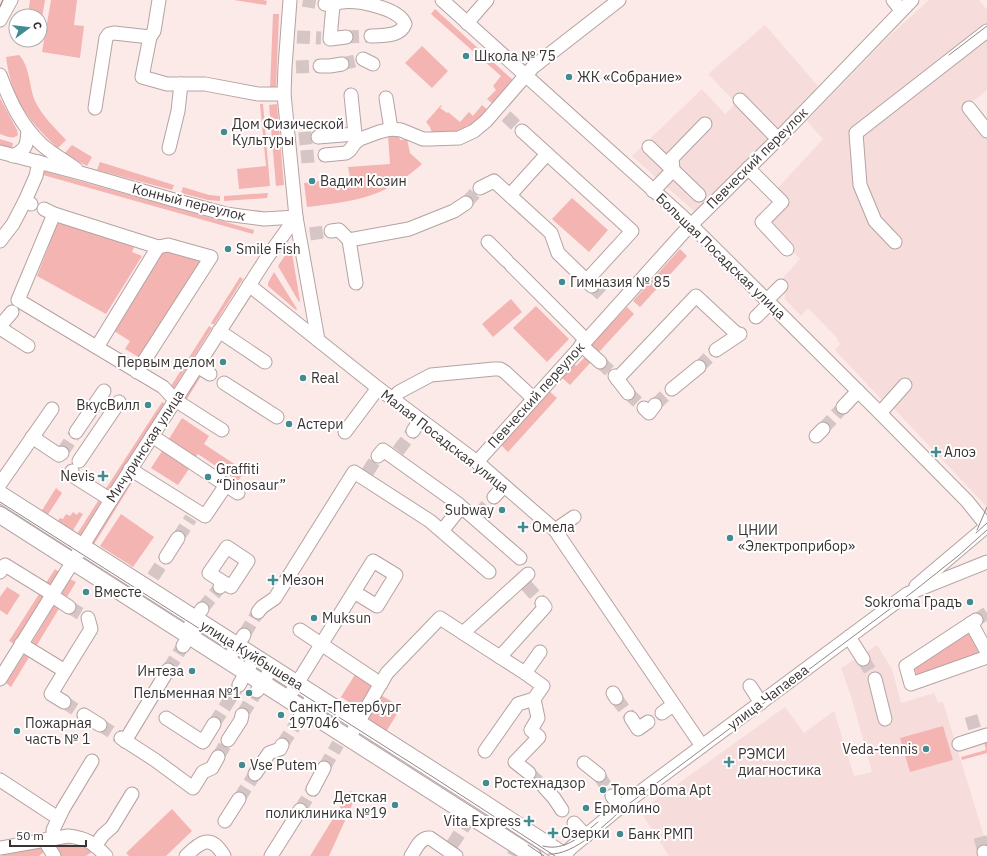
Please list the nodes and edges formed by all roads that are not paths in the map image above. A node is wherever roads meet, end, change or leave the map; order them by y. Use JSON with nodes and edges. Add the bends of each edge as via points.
{"nodes":[{"id":1,"x":11,"y":0,"type":"edge"},
{"id":2,"x":159,"y":0,"type":"edge"},
{"id":3,"x":290,"y":0,"type":"edge"},
{"id":4,"x":442,"y":0,"type":"edge"},
{"id":5,"x":487,"y":0,"type":"edge"},
{"id":6,"x":619,"y":0,"type":"edge"},
{"id":7,"x":912,"y":0,"type":"edge"},
{"id":8,"x":371,"y":2,"type":"edge"},
{"id":9,"x":897,"y":5,"type":"edge"},
{"id":10,"x":0,"y":20,"type":"edge"},
{"id":11,"x":467,"y":23,"type":"junction"},
{"id":12,"x":987,"y":31,"type":"edge"},
{"id":13,"x":371,"y":36,"type":"tunnel mouth"},
{"id":14,"x":150,"y":37,"type":"junction"},
{"id":15,"x":346,"y":37,"type":"tunnel mouth"},
{"id":16,"x":342,"y":64,"type":"tunnel mouth"},
{"id":17,"x":320,"y":66,"type":"tunnel mouth"},
{"id":18,"x":0,"y":75,"type":"edge"},
{"id":19,"x":525,"y":75,"type":"junction"},
{"id":20,"x":181,"y":84,"type":"junction"},
{"id":21,"x":284,"y":94,"type":"junction"},
{"id":22,"x":351,"y":95,"type":"dead end"},
{"id":23,"x":386,"y":98,"type":"dead end"},
{"id":24,"x":740,"y":100,"type":"dead end"},
{"id":25,"x":95,"y":108,"type":"dead end"},
{"id":26,"x":969,"y":108,"type":"dead end"},
{"id":27,"x":705,"y":124,"type":"dead end"},
{"id":28,"x":28,"y":130,"type":"junction"},
{"id":29,"x":391,"y":130,"type":"junction"},
{"id":30,"x":522,"y":131,"type":"tunnel mouth"},
{"id":31,"x":987,"y":131,"type":"edge"},
{"id":32,"x":318,"y":137,"type":"tunnel mouth"},
{"id":33,"x":778,"y":139,"type":"junction"},
{"id":34,"x":649,"y":147,"type":"dead end"},
{"id":35,"x":168,"y":148,"type":"dead end"},
{"id":36,"x":0,"y":152,"type":"edge"},
{"id":37,"x":547,"y":154,"type":"junction"},
{"id":38,"x":325,"y":155,"type":"tunnel mouth"},
{"id":39,"x":13,"y":156,"type":"junction"},
{"id":40,"x":40,"y":162,"type":"junction"},
{"id":41,"x":748,"y":168,"type":"junction"},
{"id":42,"x":673,"y":170,"type":"junction"},
{"id":43,"x":84,"y":174,"type":"junction"},
{"id":44,"x":480,"y":188,"type":"tunnel mouth"},
{"id":45,"x":654,"y":191,"type":"junction"},
{"id":46,"x":510,"y":195,"type":"junction"},
{"id":47,"x":699,"y":195,"type":"dead end"},
{"id":48,"x":466,"y":203,"type":"tunnel mouth"},
{"id":49,"x":296,"y":217,"type":"junction"},
{"id":50,"x":690,"y":225,"type":"junction"},
{"id":51,"x":331,"y":231,"type":"tunnel mouth"},
{"id":52,"x":349,"y":240,"type":"junction"},
{"id":53,"x":0,"y":241,"type":"edge"},
{"id":54,"x":488,"y":242,"type":"dead end"},
{"id":55,"x":895,"y":242,"type":"dead end"},
{"id":56,"x":158,"y":247,"type":"junction"},
{"id":57,"x":787,"y":249,"type":"dead end"},
{"id":58,"x":356,"y":283,"type":"dead end"},
{"id":59,"x":249,"y":285,"type":"junction"},
{"id":60,"x":781,"y":286,"type":"dead end"},
{"id":61,"x":768,"y":301,"type":"junction"},
{"id":62,"x":12,"y":312,"type":"dead end"},
{"id":63,"x":756,"y":317,"type":"dead end"},
{"id":64,"x":0,"y":327,"type":"edge"},
{"id":65,"x":219,"y":331,"type":"junction"},
{"id":66,"x":318,"y":340,"type":"junction"},
{"id":67,"x":584,"y":342,"type":"junction"},
{"id":68,"x":28,"y":346,"type":"dead end"},
{"id":69,"x":97,"y":347,"type":"junction"},
{"id":70,"x":716,"y":350,"type":"tunnel mouth"},
{"id":71,"x":265,"y":362,"type":"dead end"},
{"id":72,"x":600,"y":362,"type":"tunnel mouth"},
{"id":73,"x":197,"y":366,"type":"junction"},
{"id":74,"x":699,"y":367,"type":"tunnel mouth"},
{"id":75,"x":137,"y":372,"type":"junction"},
{"id":76,"x":210,"y":374,"type":"dead end"},
{"id":77,"x":224,"y":383,"type":"dead end"},
{"id":78,"x":905,"y":386,"type":"dead end"},
{"id":79,"x":378,"y":388,"type":"junction"},
{"id":80,"x":672,"y":389,"type":"tunnel mouth"},
{"id":81,"x":858,"y":391,"type":"junction"},
{"id":82,"x":104,"y":392,"type":"dead end"},
{"id":83,"x":628,"y":393,"type":"tunnel mouth"},
{"id":84,"x":533,"y":398,"type":"junction"},
{"id":85,"x":393,"y":399,"type":"junction"},
{"id":86,"x":175,"y":400,"type":"junction"},
{"id":87,"x":119,"y":402,"type":"dead end"},
{"id":88,"x":843,"y":407,"type":"tunnel mouth"},
{"id":89,"x":52,"y":409,"type":"dead end"},
{"id":90,"x":880,"y":413,"type":"junction"},
{"id":91,"x":277,"y":417,"type":"dead end"},
{"id":92,"x":420,"y":420,"type":"junction"},
{"id":93,"x":222,"y":430,"type":"dead end"},
{"id":94,"x":413,"y":431,"type":"tunnel mouth"},
{"id":95,"x":76,"y":432,"type":"tunnel mouth"},
{"id":96,"x":345,"y":432,"type":"dead end"},
{"id":97,"x":152,"y":436,"type":"junction"},
{"id":98,"x":32,"y":437,"type":"junction"},
{"id":99,"x":62,"y":453,"type":"dead end"},
{"id":100,"x":378,"y":456,"type":"dead end"},
{"id":101,"x":477,"y":462,"type":"junction"},
{"id":102,"x":130,"y":469,"type":"junction"},
{"id":103,"x":226,"y":485,"type":"junction"},
{"id":104,"x":504,"y":486,"type":"junction"},
{"id":105,"x":1,"y":493,"type":"edge"},
{"id":106,"x":238,"y":493,"type":"dead end"},
{"id":107,"x":494,"y":497,"type":"tunnel mouth"},
{"id":108,"x":110,"y":500,"type":"junction"},
{"id":109,"x":461,"y":506,"type":"junction"},
{"id":110,"x":0,"y":515,"type":"edge"},
{"id":111,"x":574,"y":516,"type":"dead end"},
{"id":112,"x":987,"y":526,"type":"edge"},
{"id":113,"x":555,"y":530,"type":"junction"},
{"id":114,"x":442,"y":531,"type":"junction"},
{"id":115,"x":178,"y":538,"type":"tunnel mouth"},
{"id":116,"x":81,"y":546,"type":"junction"},
{"id":117,"x":166,"y":557,"type":"tunnel mouth"},
{"id":118,"x":520,"y":558,"type":"dead end"},
{"id":119,"x":72,"y":561,"type":"junction"},
{"id":120,"x":987,"y":562,"type":"edge"},
{"id":121,"x":0,"y":572,"type":"edge"},
{"id":122,"x":490,"y":572,"type":"dead end"},
{"id":123,"x":526,"y":579,"type":"dead end"},
{"id":124,"x":354,"y":592,"type":"dead end"},
{"id":125,"x":52,"y":594,"type":"junction"},
{"id":126,"x":907,"y":594,"type":"junction"},
{"id":127,"x":542,"y":603,"type":"dead end"},
{"id":128,"x":69,"y":606,"type":"tunnel mouth"},
{"id":129,"x":258,"y":612,"type":"tunnel mouth"},
{"id":130,"x":199,"y":616,"type":"junction"},
{"id":131,"x":88,"y":618,"type":"dead end"},
{"id":132,"x":300,"y":630,"type":"dead end"},
{"id":133,"x":463,"y":633,"type":"junction"},
{"id":134,"x":849,"y":637,"type":"junction"},
{"id":135,"x":186,"y":638,"type":"junction"},
{"id":136,"x":241,"y":640,"type":"junction"},
{"id":137,"x":21,"y":644,"type":"junction"},
{"id":138,"x":322,"y":644,"type":"junction"},
{"id":139,"x":540,"y":652,"type":"dead end"},
{"id":140,"x":987,"y":652,"type":"edge"},
{"id":141,"x":256,"y":657,"type":"junction"},
{"id":142,"x":500,"y":657,"type":"junction"},
{"id":143,"x":987,"y":657,"type":"edge"},
{"id":144,"x":863,"y":659,"type":"tunnel mouth"},
{"id":145,"x":228,"y":660,"type":"junction"},
{"id":146,"x":272,"y":668,"type":"junction"},
{"id":147,"x":168,"y":670,"type":"tunnel mouth"},
{"id":148,"x":65,"y":671,"type":"junction"},
{"id":149,"x":526,"y":673,"type":"junction"},
{"id":150,"x":242,"y":678,"type":"junction"},
{"id":151,"x":0,"y":679,"type":"edge"},
{"id":152,"x":875,"y":679,"type":"tunnel mouth"},
{"id":153,"x":297,"y":684,"type":"junction"},
{"id":154,"x":381,"y":684,"type":"junction"},
{"id":155,"x":750,"y":686,"type":"dead end"},
{"id":156,"x":260,"y":687,"type":"junction"},
{"id":157,"x":314,"y":694,"type":"junction"},
{"id":158,"x":288,"y":698,"type":"junction"},
{"id":159,"x":534,"y":699,"type":"junction"},
{"id":160,"x":64,"y":702,"type":"tunnel mouth"},
{"id":161,"x":761,"y":703,"type":"junction"},
{"id":162,"x":673,"y":705,"type":"junction"},
{"id":163,"x":662,"y":713,"type":"dead end"},
{"id":164,"x":242,"y":714,"type":"tunnel mouth"},
{"id":165,"x":302,"y":714,"type":"junction"},
{"id":166,"x":84,"y":715,"type":"tunnel mouth"},
{"id":167,"x":166,"y":718,"type":"dead end"},
{"id":168,"x":630,"y":718,"type":"tunnel mouth"},
{"id":169,"x":885,"y":719,"type":"dead end"},
{"id":170,"x":356,"y":721,"type":"junction"},
{"id":171,"x":648,"y":722,"type":"dead end"},
{"id":172,"x":214,"y":724,"type":"tunnel mouth"},
{"id":173,"x":100,"y":725,"type":"tunnel mouth"},
{"id":174,"x":980,"y":735,"type":"edge"},
{"id":175,"x":344,"y":739,"type":"junction"},
{"id":176,"x":228,"y":740,"type":"tunnel mouth"},
{"id":177,"x":959,"y":744,"type":"dead end"},
{"id":178,"x":282,"y":745,"type":"tunnel mouth"},
{"id":179,"x":702,"y":746,"type":"junction"},
{"id":180,"x":485,"y":751,"type":"dead end"},
{"id":181,"x":218,"y":757,"type":"tunnel mouth"},
{"id":182,"x":92,"y":761,"type":"dead end"},
{"id":183,"x":584,"y":763,"type":"dead end"},
{"id":184,"x":324,"y":768,"type":"tunnel mouth"},
{"id":185,"x":436,"y":772,"type":"junction"},
{"id":186,"x":255,"y":774,"type":"tunnel mouth"},
{"id":187,"x":529,"y":774,"type":"tunnel mouth"},
{"id":188,"x":599,"y":775,"type":"tunnel mouth"},
{"id":189,"x":0,"y":780,"type":"edge"},
{"id":190,"x":544,"y":788,"type":"tunnel mouth"},
{"id":191,"x":313,"y":789,"type":"tunnel mouth"},
{"id":192,"x":425,"y":790,"type":"junction"},
{"id":193,"x":132,"y":794,"type":"dead end"},
{"id":194,"x":612,"y":796,"type":"tunnel mouth"},
{"id":195,"x":239,"y":799,"type":"tunnel mouth"},
{"id":196,"x":481,"y":801,"type":"junction"},
{"id":197,"x":620,"y":807,"type":"junction"},
{"id":198,"x":300,"y":810,"type":"tunnel mouth"},
{"id":199,"x":562,"y":810,"type":"dead end"},
{"id":200,"x":58,"y":818,"type":"junction"},
{"id":201,"x":469,"y":820,"type":"junction"},
{"id":202,"x":225,"y":821,"type":"dead end"},
{"id":203,"x":574,"y":823,"type":"dead end"},
{"id":204,"x":529,"y":832,"type":"junction"},
{"id":205,"x":586,"y":836,"type":"junction"},
{"id":206,"x":51,"y":839,"type":"junction"},
{"id":207,"x":95,"y":846,"type":"junction"},
{"id":208,"x":0,"y":848,"type":"edge"},
{"id":209,"x":516,"y":850,"type":"junction"},
{"id":210,"x":452,"y":851,"type":"edge"},
{"id":211,"x":54,"y":856,"type":"edge"},
{"id":212,"x":106,"y":856,"type":"edge"},
{"id":213,"x":186,"y":856,"type":"edge"},
{"id":214,"x":224,"y":856,"type":"edge"},
{"id":215,"x":270,"y":856,"type":"edge"},
{"id":216,"x":411,"y":856,"type":"edge"},
{"id":217,"x":533,"y":856,"type":"edge"},
{"id":218,"x":564,"y":856,"type":"edge"}],
"edges":[{"from":1,"to":10,"type":"street"},
{"from":2,"to":14,"type":"street","via":[[154,31]]},
{"from":3,"to":21,"type":"street","via":[[292,37],[290,67]]},
{"from":4,"to":11,"type":"street","name":"Большая Посадская улица"},
{"from":5,"to":11,"type":"street"},
{"from":6,"to":19,"type":"street"},
{"from":7,"to":9,"type":"street","name":"Певческий переулок"},
{"from":8,"to":13,"type":"street","via":[[396,13],[405,24],[393,35]]},
{"from":8,"to":15,"type":"street","via":[[329,4],[326,39]]},
{"from":9,"to":33,"type":"street","name":"Певческий переулок"},
{"from":11,"to":19,"type":"street","name":"Большая Посадская улица"},
{"from":12,"to":55,"type":"street","via":[[856,133],[860,185],[875,221]]},
{"from":14,"to":20,"type":"street","via":[[142,77],[167,84]]},
{"from":14,"to":25,"type":"street","via":[[114,32],[109,34],[106,38]]},
{"from":16,"to":17,"type":"street"},
{"from":18,"to":28,"type":"street","name":"Конный переулок","via":[[17,114]]},
{"from":19,"to":29,"type":"street","via":[[501,112],[459,138],[423,139],[401,130]]},
{"from":19,"to":45,"type":"street","name":"Большая Посадская улица"},
{"from":20,"to":21,"type":"street","via":[[205,84],[258,94]]},
{"from":20,"to":35,"type":"street","via":[[178,110]]},
{"from":21,"to":49,"type":"street","via":[[296,158]]},
{"from":22,"to":32,"type":"street","via":[[355,134]]},
{"from":23,"to":29,"type":"street"},
{"from":24,"to":33,"type":"street"},
{"from":26,"to":31,"type":"street"},
{"from":27,"to":42,"type":"street","via":[[672,158]]},
{"from":28,"to":39,"type":"street","via":[[27,145],[23,151]]},
{"from":28,"to":43,"type":"street","name":"Конный переулок","via":[[42,144]]},
{"from":29,"to":38,"type":"street","via":[[360,139],[346,153]]},
{"from":30,"to":37,"type":"street"},
{"from":33,"to":41,"type":"street","name":"Певческий переулок"},
{"from":34,"to":42,"type":"street"},
{"from":36,"to":39,"type":"street","name":"Конный переулок"},
{"from":37,"to":46,"type":"street"},
{"from":37,"to":46,"type":"street","via":[[632,231],[589,283],[558,253],[551,233]]},
{"from":39,"to":40,"type":"street","name":"Конный переулок"},
{"from":40,"to":43,"type":"street","name":"Конный переулок"},
{"from":40,"to":53,"type":"street","via":[[28,203]]},
{"from":41,"to":50,"type":"street","name":"Певческий переулок"},
{"from":41,"to":57,"type":"street","via":[[782,202],[762,222]]},
{"from":42,"to":45,"type":"street"},
{"from":42,"to":47,"type":"street"},
{"from":43,"to":49,"type":"street","name":"Конный переулок","via":[[226,214],[264,220]]},
{"from":44,"to":46,"type":"street","via":[[494,181]]},
{"from":45,"to":50,"type":"street","name":"Большая Посадская улица"},
{"from":48,"to":52,"type":"street","via":[[454,211],[409,229]]},
{"from":49,"to":59,"type":"street","name":"Мичуринская улица"},
{"from":49,"to":66,"type":"street","via":[[305,235]]},
{"from":50,"to":61,"type":"street","name":"Большая Посадская улица"},
{"from":50,"to":67,"type":"street","name":"Певческий переулок","via":[[611,303]]},
{"from":51,"to":52,"type":"street","via":[[339,230]]},
{"from":52,"to":58,"type":"street"},
{"from":54,"to":67,"type":"street"},
{"from":56,"to":69,"type":"street"},
{"from":56,"to":69,"type":"street","via":[[49,212],[18,300]]},
{"from":56,"to":75,"type":"street","via":[[168,245],[211,256]]},
{"from":59,"to":65,"type":"street","name":"Мичуринская улица"},
{"from":59,"to":66,"type":"street","name":"Малая Посадская улица"},
{"from":60,"to":61,"type":"street"},
{"from":61,"to":63,"type":"street"},
{"from":61,"to":81,"type":"street","name":"Большая Посадская улица"},
{"from":62,"to":64,"type":"street"},
{"from":64,"to":68,"type":"street"},
{"from":65,"to":71,"type":"street"},
{"from":65,"to":73,"type":"street","name":"Мичуринская улица"},
{"from":66,"to":79,"type":"street","name":"Малая Посадская улица"},
{"from":67,"to":72,"type":"street"},
{"from":67,"to":84,"type":"street","name":"Певческий переулок"},
{"from":69,"to":75,"type":"street"},
{"from":70,"to":83,"type":"street","via":[[739,334],[696,296],[616,378]]},
{"from":73,"to":76,"type":"street"},
{"from":73,"to":86,"type":"street","name":"Мичуринская улица"},
{"from":74,"to":80,"type":"street"},
{"from":75,"to":86,"type":"street","via":[[166,390]]},
{"from":77,"to":91,"type":"street"},
{"from":78,"to":90,"type":"street"},
{"from":79,"to":85,"type":"street","name":"Малая Посадская улица"},
{"from":79,"to":96,"type":"street"},
{"from":81,"to":88,"type":"street"},
{"from":81,"to":90,"type":"street","name":"Большая Посадская улица"},
{"from":82,"to":95,"type":"street"},
{"from":84,"to":85,"type":"street","via":[[505,372],[494,369],[431,375],[399,392]]},
{"from":84,"to":101,"type":"street","name":"Певческий переулок"},
{"from":85,"to":92,"type":"street","name":"Малая Посадская улица"},
{"from":86,"to":93,"type":"street"},
{"from":86,"to":97,"type":"street","name":"Мичуринская улица"},
{"from":87,"to":108,"type":"street","via":[[70,474]]},
{"from":89,"to":98,"type":"street"},
{"from":90,"to":112,"type":"street","name":"Большая Посадская улица","via":[[967,501]]},
{"from":92,"to":94,"type":"street"},
{"from":92,"to":101,"type":"street","name":"Малая Посадская улица"},
{"from":97,"to":102,"type":"street","name":"Мичуринская улица"},
{"from":97,"to":103,"type":"street"},
{"from":98,"to":99,"type":"street","via":[[58,455]]},
{"from":98,"to":105,"type":"street"},
{"from":100,"to":109,"type":"street","via":[[383,450],[396,454]]},
{"from":101,"to":104,"type":"street","name":"Малая Посадская улица"},
{"from":102,"to":103,"type":"street","via":[[194,514],[205,516]]},
{"from":102,"to":108,"type":"street","name":"Мичуринская улица"},
{"from":103,"to":106,"type":"street"},
{"from":104,"to":107,"type":"street"},
{"from":104,"to":113,"type":"street","name":"Малая Посадская улица"},
{"from":105,"to":116,"type":"main road","name":"улица Куйбышева"},
{"from":108,"to":116,"type":"street","name":"Мичуринская улица"},
{"from":109,"to":114,"type":"street"},
{"from":109,"to":118,"type":"street","via":[[477,517]]},
{"from":110,"to":119,"type":"main road","name":"улица Куйбышева"},
{"from":111,"to":113,"type":"street"},
{"from":112,"to":126,"type":"street"},
{"from":113,"to":162,"type":"street","name":"Малая Посадская улица"},
{"from":114,"to":122,"type":"street"},
{"from":114,"to":129,"type":"street","via":[[365,475],[354,472],[274,598]]},
{"from":115,"to":117,"type":"street"},
{"from":116,"to":119,"type":"street","name":"Мичуринская улица"},
{"from":116,"to":130,"type":"main road","name":"улица Куйбышева","via":[[150,583]]},
{"from":119,"to":125,"type":"street","name":"Мичуринская улица"},
{"from":119,"to":135,"type":"main road","name":"улица Куйбышева"},
{"from":120,"to":126,"type":"street","name":"улица Чапаева"},
{"from":121,"to":125,"type":"street","via":[[5,565]]},
{"from":123,"to":133,"type":"street"},
{"from":124,"to":138,"type":"street"},
{"from":125,"to":128,"type":"street"},
{"from":125,"to":137,"type":"street","name":"Мичуринская улица"},
{"from":126,"to":134,"type":"street","name":"улица Чапаева"},
{"from":127,"to":142,"type":"street","via":[[545,607]]},
{"from":130,"to":135,"type":"street"},
{"from":130,"to":136,"type":"main road","name":"улица Куйбышева"},
{"from":131,"to":148,"type":"street","via":[[91,629]]},
{"from":132,"to":138,"type":"street"},
{"from":133,"to":142,"type":"street"},
{"from":133,"to":154,"type":"street","via":[[440,618],[387,673]]},
{"from":134,"to":144,"type":"street"},
{"from":134,"to":161,"type":"street","name":"улица Чапаева"},
{"from":135,"to":145,"type":"main road","name":"улица Куйбышева"},
{"from":136,"to":141,"type":"main road","name":"улица Куйбышева"},
{"from":136,"to":145,"type":"street"},
{"from":137,"to":148,"type":"street"},
{"from":137,"to":151,"type":"street","name":"Мичуринская улица"},
{"from":138,"to":153,"type":"street"},
{"from":138,"to":154,"type":"street"},
{"from":139,"to":149,"type":"street"},
{"from":140,"to":143,"type":"street","via":[[973,622],[906,666],[911,684]]},
{"from":141,"to":146,"type":"main road","name":"улица Куйбышева"},
{"from":141,"to":150,"type":"street"},
{"from":142,"to":149,"type":"street"},
{"from":145,"to":150,"type":"main road","name":"улица Куйбышева"},
{"from":146,"to":153,"type":"main road","name":"улица Куйбышева"},
{"from":146,"to":156,"type":"street"},
{"from":147,"to":181,"type":"street","via":[[123,739],[193,788],[203,772],[212,768]]},
{"from":148,"to":160,"type":"street","via":[[51,694]]},
{"from":149,"to":159,"type":"street","via":[[543,686]]},
{"from":150,"to":156,"type":"main road","name":"улица Куйбышева"},
{"from":152,"to":169,"type":"street"},
{"from":153,"to":157,"type":"main road","name":"улица Куйбышева"},
{"from":153,"to":158,"type":"street"},
{"from":154,"to":170,"type":"street"},
{"from":155,"to":161,"type":"street"},
{"from":156,"to":158,"type":"main road","name":"улица Куйбышева"},
{"from":157,"to":165,"type":"street"},
{"from":157,"to":170,"type":"main road","name":"улица Куйбышева"},
{"from":158,"to":165,"type":"main road","name":"улица Куйбышева"},
{"from":159,"to":180,"type":"street","via":[[518,704]]},
{"from":159,"to":187,"type":"street","via":[[538,718],[530,730],[539,737],[515,762]]},
{"from":161,"to":179,"type":"street","name":"улица Чапаева"},
{"from":162,"to":163,"type":"street"},
{"from":162,"to":179,"type":"street","name":"Малая Посадская улица"},
{"from":164,"to":176,"type":"street"},
{"from":165,"to":175,"type":"main road","name":"улица Куйбышева"},
{"from":166,"to":173,"type":"street"},
{"from":167,"to":172,"type":"street","via":[[203,742]]},
{"from":168,"to":171,"type":"street","via":[[638,729]]},
{"from":170,"to":175,"type":"street"},
{"from":170,"to":185,"type":"main road","name":"улица Куйбышева"},
{"from":174,"to":177,"type":"street"},
{"from":175,"to":192,"type":"main road","name":"улица Куйбышева"},
{"from":178,"to":186,"type":"street","via":[[280,749],[269,753]]},
{"from":179,"to":197,"type":"street","name":"улица Чапаева"},
{"from":182,"to":200,"type":"street"},
{"from":183,"to":188,"type":"street"},
{"from":184,"to":191,"type":"street"},
{"from":185,"to":192,"type":"street"},
{"from":185,"to":196,"type":"main road","name":"улица Куйбышева"},
{"from":189,"to":200,"type":"street"},
{"from":190,"to":199,"type":"street"},
{"from":192,"to":201,"type":"main road","name":"улица Куйбышева"},
{"from":193,"to":207,"type":"street","via":[[112,827]]},
{"from":194,"to":197,"type":"street"},
{"from":195,"to":202,"type":"street"},
{"from":196,"to":201,"type":"street"},
{"from":196,"to":204,"type":"main road","name":"улица Куйбышева"},
{"from":197,"to":205,"type":"street","name":"улица Чапаева"},
{"from":198,"to":215,"type":"street"},
{"from":200,"to":206,"type":"street"},
{"from":201,"to":209,"type":"main road","name":"улица Куйбышева"},
{"from":203,"to":205,"type":"street"},
{"from":204,"to":209,"type":"street"},
{"from":204,"to":218,"type":"main road","name":"улица Куйбышева"},
{"from":205,"to":218,"type":"street","name":"улица Чапаева"},
{"from":206,"to":207,"type":"street","via":[[79,837]]},
{"from":206,"to":208,"type":"street"},
{"from":206,"to":211,"type":"street","via":[[48,846]]},
{"from":207,"to":212,"type":"street"},
{"from":209,"to":217,"type":"main road","name":"улица Куйбышева"},
{"from":210,"to":216,"type":"street","via":[[426,838]]},
{"from":213,"to":214,"type":"street","via":[[198,844],[209,842],[215,844]]}]}
